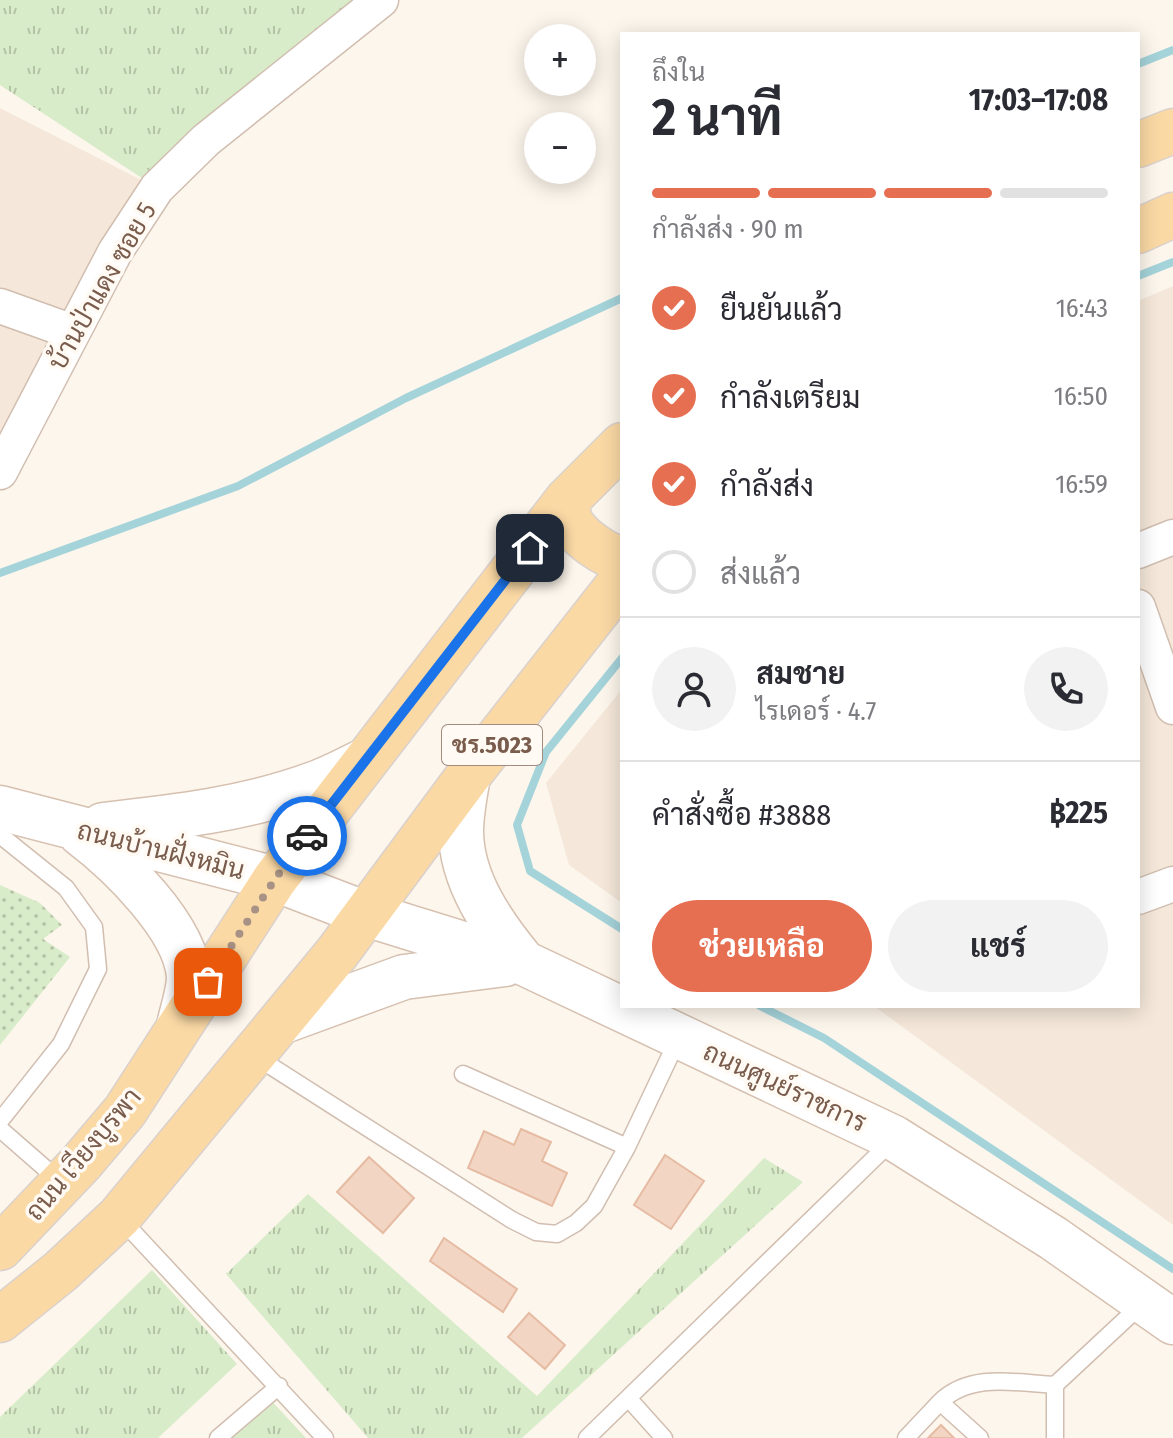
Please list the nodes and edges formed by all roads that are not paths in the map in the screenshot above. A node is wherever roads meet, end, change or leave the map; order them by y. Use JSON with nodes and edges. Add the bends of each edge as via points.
{"nodes":[{"id":1,"x":381,"y":0,"type":"edge"},
{"id":2,"x":1173,"y":131,"type":"edge"},
{"id":3,"x":1140,"y":144,"type":"edge"},
{"id":4,"x":1173,"y":215,"type":"edge"},
{"id":5,"x":1140,"y":230,"type":"edge"},
{"id":6,"x":0,"y":306,"type":"edge"},
{"id":7,"x":73,"y":332,"type":"junction"},
{"id":8,"x":620,"y":447,"type":"edge"},
{"id":9,"x":0,"y":472,"type":"edge"},
{"id":10,"x":567,"y":500,"type":"junction"},
{"id":11,"x":1173,"y":537,"type":"edge"},
{"id":12,"x":1140,"y":550,"type":"edge"},
{"id":13,"x":620,"y":559,"type":"edge"},
{"id":14,"x":620,"y":583,"type":"edge"},
{"id":15,"x":1140,"y":613,"type":"edge"},
{"id":16,"x":1173,"y":707,"type":"edge"},
{"id":17,"x":364,"y":761,"type":"junction"},
{"id":18,"x":468,"y":776,"type":"junction"},
{"id":19,"x":0,"y":808,"type":"edge"},
{"id":20,"x":73,"y":828,"type":"junction"},
{"id":21,"x":0,"y":835,"type":"edge"},
{"id":22,"x":275,"y":879,"type":"junction"},
{"id":23,"x":1173,"y":884,"type":"edge"},
{"id":24,"x":1140,"y":896,"type":"edge"},
{"id":25,"x":366,"y":914,"type":"junction"},
{"id":26,"x":524,"y":963,"type":"junction"},
{"id":27,"x":281,"y":1022,"type":"junction"},
{"id":28,"x":179,"y":1026,"type":"junction"},
{"id":29,"x":679,"y":1037,"type":"junction"},
{"id":30,"x":254,"y":1055,"type":"junction"},
{"id":31,"x":463,"y":1074,"type":"dead end"},
{"id":32,"x":0,"y":1121,"type":"edge"},
{"id":33,"x":0,"y":1129,"type":"edge"},
{"id":34,"x":894,"y":1138,"type":"junction"},
{"id":35,"x":627,"y":1147,"type":"junction"},
{"id":36,"x":67,"y":1179,"type":"junction"},
{"id":37,"x":119,"y":1217,"type":"junction"},
{"id":38,"x":0,"y":1248,"type":"edge"},
{"id":39,"x":1159,"y":1311,"type":"edge"},
{"id":40,"x":0,"y":1320,"type":"edge"},
{"id":41,"x":1055,"y":1385,"type":"junction"},
{"id":42,"x":279,"y":1386,"type":"junction"},
{"id":43,"x":629,"y":1399,"type":"junction"},
{"id":44,"x":940,"y":1402,"type":"junction"},
{"id":45,"x":218,"y":1438,"type":"edge"},
{"id":46,"x":325,"y":1438,"type":"edge"},
{"id":47,"x":587,"y":1438,"type":"edge"},
{"id":48,"x":664,"y":1438,"type":"edge"},
{"id":49,"x":906,"y":1438,"type":"edge"},
{"id":50,"x":980,"y":1438,"type":"edge"},
{"id":51,"x":1055,"y":1438,"type":"edge"}],
"edges":[{"from":1,"to":7,"type":"street","name":"บ้านป่าแดง ซอย 5","via":[[206,140],[157,188],[115,252]]},
{"from":2,"to":3,"type":"main road"},
{"from":4,"to":5,"type":"main road"},
{"from":6,"to":7,"type":"street"},
{"from":7,"to":9,"type":"street","name":"บ้านป่าแดง ซอย 5"},
{"from":8,"to":10,"type":"main road","name":"ถนน เวียงบูรพา"},
{"from":10,"to":13,"type":"main road","via":[[570,523],[610,557]]},
{"from":10,"to":17,"type":"main road","name":"ถนน เวียงบูรพา"},
{"from":11,"to":12,"type":"street"},
{"from":14,"to":18,"type":"main road","number":"ชร.5023"},
{"from":15,"to":16,"type":"street"},
{"from":17,"to":20,"type":"street","via":[[316,784],[246,805]]},
{"from":17,"to":22,"type":"main road","name":"ถนน เวียงบูรพา"},
{"from":18,"to":25,"type":"main road","number":"ชร.5023"},
{"from":18,"to":26,"type":"street","via":[[461,832],[469,871],[498,932]]},
{"from":19,"to":20,"type":"street","name":"ถนนบ้านฝั่งหมิน"},
{"from":20,"to":22,"type":"street","name":"ถนนบ้านฝั่งหมิน"},
{"from":20,"to":28,"type":"street","via":[[119,866],[157,908],[179,943],[189,977]]},
{"from":21,"to":32,"type":"lane","via":[[76,901],[94,927],[98,969],[61,1044]]},
{"from":22,"to":25,"type":"street","name":"ถนนบ้านฝั่งหมิน"},
{"from":22,"to":28,"type":"main road","name":"ถนน เวียงบูรพา"},
{"from":23,"to":24,"type":"street"},
{"from":25,"to":26,"type":"street","name":"ถนนศูนย์ราชการ"},
{"from":25,"to":27,"type":"main road","number":"ชร.5023"},
{"from":26,"to":27,"type":"street","via":[[404,977]]},
{"from":26,"to":29,"type":"street","name":"ถนนศูนย์ราชการ"},
{"from":27,"to":30,"type":"main road","number":"ชร.5023"},
{"from":28,"to":36,"type":"main road","name":"ถนน เวียงบูรพา","via":[[125,1111]]},
{"from":29,"to":34,"type":"street","name":"ถนนศูนย์ราชการ"},
{"from":29,"to":35,"type":"lane"},
{"from":30,"to":35,"type":"lane","via":[[536,1232],[557,1234],[576,1223],[594,1206]]},
{"from":30,"to":37,"type":"main road","number":"ชร.5023"},
{"from":31,"to":35,"type":"lane"},
{"from":33,"to":36,"type":"lane"},
{"from":34,"to":39,"type":"street","name":"ถนนศูนย์ราชการ"},
{"from":34,"to":43,"type":"lane"},
{"from":36,"to":37,"type":"main road","via":[[93,1168],[116,1174],[125,1198]]},
{"from":36,"to":38,"type":"main road","name":"ถนน เวียงบูรพา"},
{"from":37,"to":40,"type":"main road","number":"ชร.5023"},
{"from":37,"to":42,"type":"lane"},
{"from":39,"to":41,"type":"lane"},
{"from":41,"to":44,"type":"lane","via":[[982,1382]]},
{"from":41,"to":51,"type":"lane"},
{"from":42,"to":45,"type":"lane"},
{"from":42,"to":46,"type":"lane"},
{"from":43,"to":47,"type":"lane"},
{"from":43,"to":48,"type":"lane"},
{"from":44,"to":49,"type":"lane"},
{"from":44,"to":50,"type":"lane"}]}
